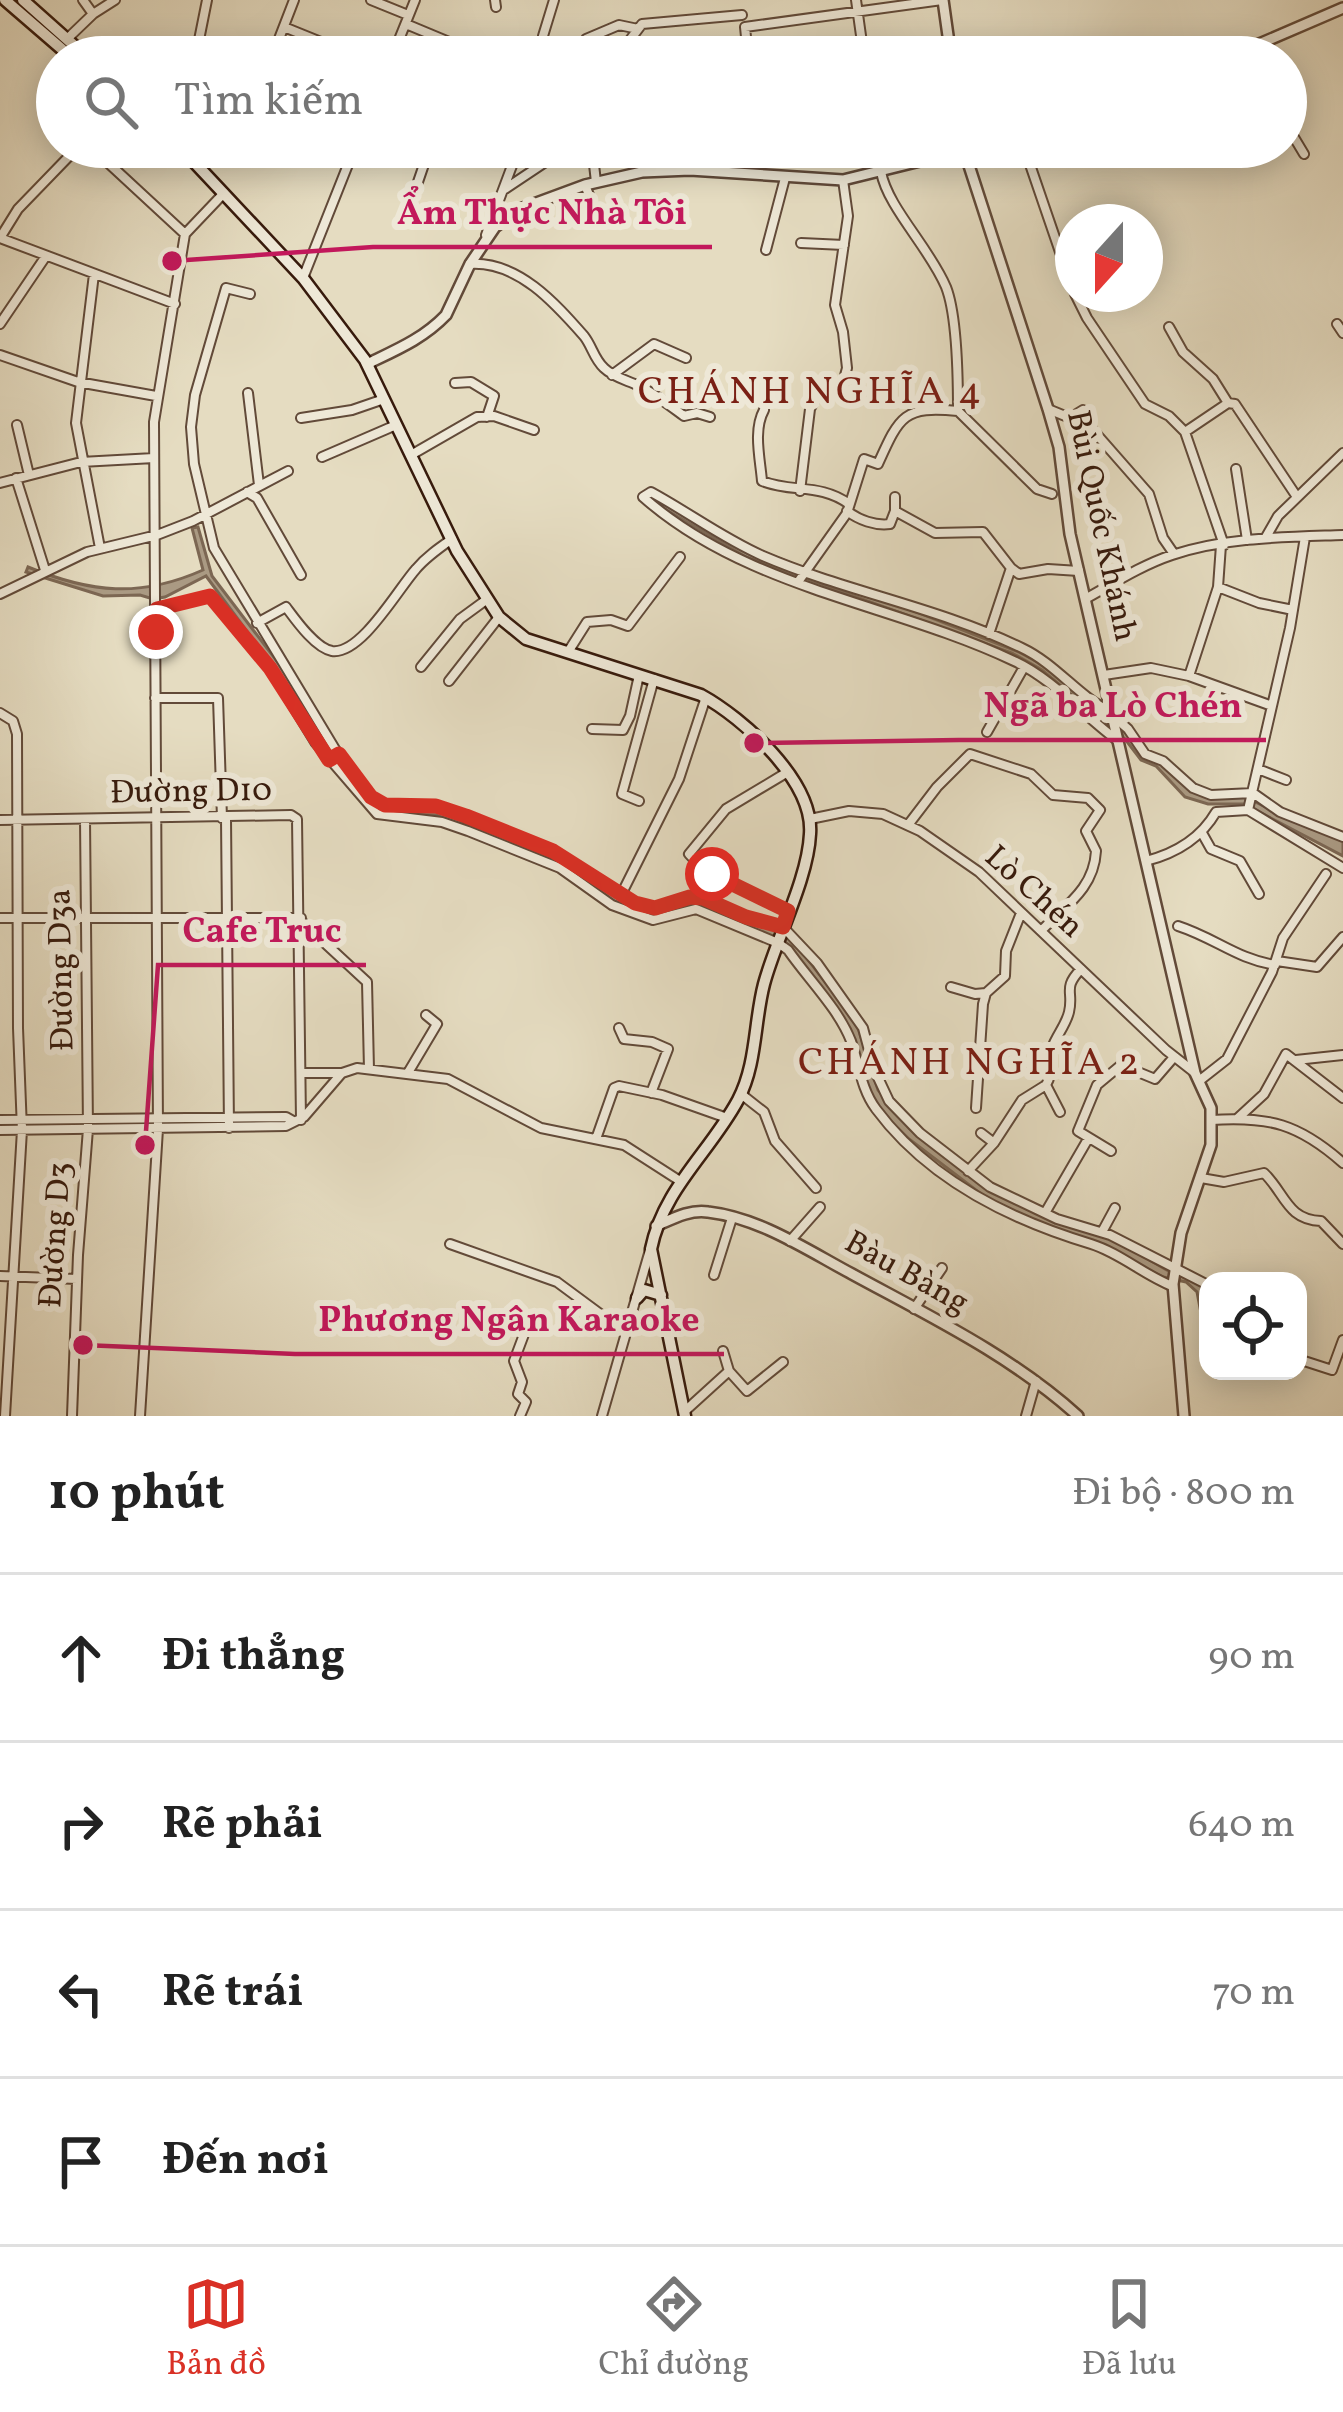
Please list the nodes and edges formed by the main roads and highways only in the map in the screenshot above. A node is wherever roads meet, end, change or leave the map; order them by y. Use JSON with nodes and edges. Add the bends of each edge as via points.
{"nodes":[{"id":1,"x":5,"y":0,"type":"edge"},
{"id":2,"x":23,"y":0,"type":"edge"},
{"id":3,"x":47,"y":36,"type":"edge"},
{"id":4,"x":64,"y":36,"type":"edge"},
{"id":5,"x":204,"y":168,"type":"edge"},
{"id":6,"x":661,"y":1295,"type":"junction"},
{"id":7,"x":638,"y":1298,"type":"road end"},
{"id":8,"x":684,"y":1414,"type":"edge"}],
"edges":[{"from":1,"to":3,"type":"main road"},
{"from":2,"to":4,"type":"main road"},
{"from":5,"to":6,"type":"main road","via":[[367,364],[499,617],[526,639],[706,698],[737,718],[786,773],[810,819],[749,1073],[656,1226],[651,1249]]},
{"from":6,"to":7,"type":"main road","via":[[644,1290]]},
{"from":6,"to":8,"type":"main road"}]}
